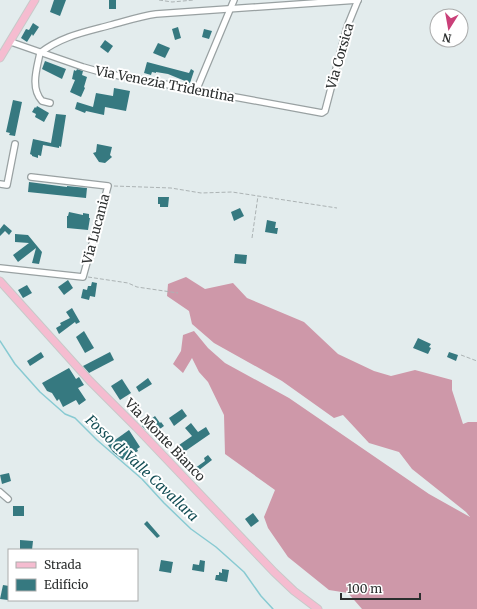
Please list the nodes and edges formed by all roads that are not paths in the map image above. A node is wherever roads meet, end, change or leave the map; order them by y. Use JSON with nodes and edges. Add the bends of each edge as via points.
{"nodes":[{"id":1,"x":35,"y":0,"type":"edge"},
{"id":2,"x":234,"y":0,"type":"edge"},
{"id":3,"x":358,"y":0,"type":"edge"},
{"id":4,"x":230,"y":9,"type":"junction"},
{"id":5,"x":11,"y":42,"type":"junction"},
{"id":6,"x":40,"y":53,"type":"junction"},
{"id":7,"x":0,"y":58,"type":"edge"},
{"id":8,"x":196,"y":91,"type":"junction"},
{"id":9,"x":50,"y":103,"type":"dead end"},
{"id":10,"x":323,"y":113,"type":"joint"},
{"id":11,"x":16,"y":144,"type":"dead end"},
{"id":12,"x":31,"y":178,"type":"dead end"},
{"id":13,"x":0,"y":184,"type":"edge"},
{"id":14,"x":0,"y":268,"type":"edge"},
{"id":15,"x":0,"y":281,"type":"edge"},
{"id":16,"x":0,"y":492,"type":"edge"},
{"id":17,"x":8,"y":498,"type":"dead end"},
{"id":18,"x":318,"y":609,"type":"edge"}],
"edges":[{"from":1,"to":5,"type":"main road"},
{"from":2,"to":4,"type":"street"},
{"from":3,"to":4,"type":"street"},
{"from":3,"to":10,"type":"street","name":"Via Corsica"},
{"from":4,"to":6,"type":"street","via":[[163,13],[138,18],[78,33],[55,42]]},
{"from":4,"to":8,"type":"street"},
{"from":5,"to":6,"type":"street","name":"Via Venezia Tridentina"},
{"from":5,"to":7,"type":"main road"},
{"from":6,"to":8,"type":"street","name":"Via Venezia Tridentina","via":[[104,73]]},
{"from":6,"to":9,"type":"street","via":[[35,79],[36,90],[42,101]]},
{"from":8,"to":10,"type":"street","name":"Via Venezia Tridentina"},
{"from":11,"to":13,"type":"street","via":[[7,185]]},
{"from":12,"to":14,"type":"street","name":"Via Lucania","via":[[108,186],[84,277]]},
{"from":15,"to":18,"type":"main road","name":"Via Monte Bianco","via":[[90,381],[274,572]]},
{"from":16,"to":17,"type":"street"}]}
